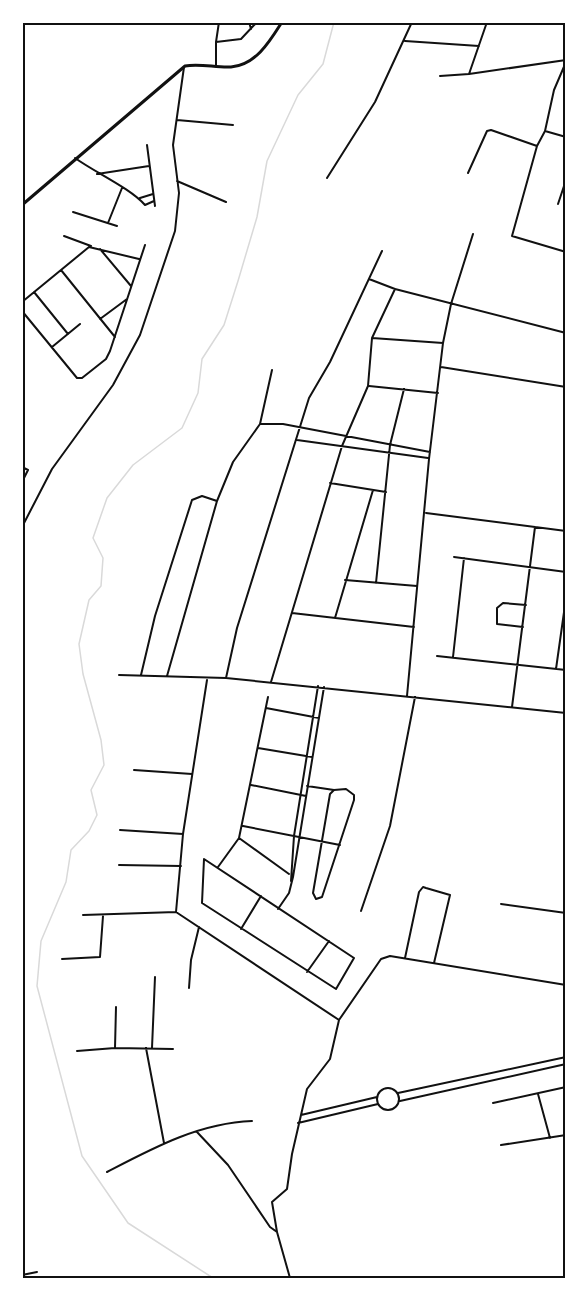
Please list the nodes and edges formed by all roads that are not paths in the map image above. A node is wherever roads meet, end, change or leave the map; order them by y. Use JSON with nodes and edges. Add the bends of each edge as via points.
{"nodes":[{"id":1,"x":219,"y":22,"type":"edge"},
{"id":2,"x":249,"y":22,"type":"edge"},
{"id":3,"x":257,"y":22,"type":"edge"},
{"id":4,"x":282,"y":22,"type":"edge"},
{"id":5,"x":412,"y":22,"type":"edge"},
{"id":6,"x":487,"y":22,"type":"edge"},
{"id":7,"x":251,"y":29,"type":"junction"},
{"id":8,"x":405,"y":41,"type":"junction"},
{"id":9,"x":216,"y":42,"type":"junction"},
{"id":10,"x":479,"y":46,"type":"junction"},
{"id":11,"x":566,"y":61,"type":"edge"},
{"id":12,"x":185,"y":66,"type":"junction"},
{"id":13,"x":216,"y":66,"type":"junction"},
{"id":14,"x":468,"y":74,"type":"junction"},
{"id":15,"x":440,"y":75,"type":"dead end"},
{"id":16,"x":177,"y":120,"type":"junction"},
{"id":17,"x":234,"y":125,"type":"dead end"},
{"id":18,"x":545,"y":131,"type":"junction"},
{"id":19,"x":566,"y":137,"type":"edge"},
{"id":20,"x":147,"y":145,"type":"dead end"},
{"id":21,"x":537,"y":146,"type":"junction"},
{"id":22,"x":75,"y":158,"type":"junction"},
{"id":23,"x":149,"y":166,"type":"junction"},
{"id":24,"x":468,"y":172,"type":"dead end"},
{"id":25,"x":97,"y":174,"type":"junction"},
{"id":26,"x":327,"y":178,"type":"dead end"},
{"id":27,"x":566,"y":180,"type":"edge"},
{"id":28,"x":177,"y":182,"type":"junction"},
{"id":29,"x":122,"y":188,"type":"junction"},
{"id":30,"x":153,"y":194,"type":"junction"},
{"id":31,"x":140,"y":198,"type":"junction"},
{"id":32,"x":154,"y":201,"type":"junction"},
{"id":33,"x":226,"y":202,"type":"dead end"},
{"id":34,"x":558,"y":204,"type":"dead end"},
{"id":35,"x":22,"y":205,"type":"edge"},
{"id":36,"x":155,"y":206,"type":"dead end"},
{"id":37,"x":73,"y":212,"type":"dead end"},
{"id":38,"x":108,"y":223,"type":"junction"},
{"id":39,"x":117,"y":226,"type":"dead end"},
{"id":40,"x":473,"y":234,"type":"dead end"},
{"id":41,"x":64,"y":236,"type":"dead end"},
{"id":42,"x":145,"y":244,"type":"dead end"},
{"id":43,"x":91,"y":246,"type":"junction"},
{"id":44,"x":99,"y":248,"type":"junction"},
{"id":45,"x":382,"y":251,"type":"dead end"},
{"id":46,"x":566,"y":252,"type":"edge"},
{"id":47,"x":140,"y":260,"type":"junction"},
{"id":48,"x":61,"y":270,"type":"junction"},
{"id":49,"x":369,"y":279,"type":"junction"},
{"id":50,"x":131,"y":286,"type":"junction"},
{"id":51,"x":395,"y":289,"type":"junction"},
{"id":52,"x":34,"y":292,"type":"junction"},
{"id":53,"x":127,"y":298,"type":"junction"},
{"id":54,"x":22,"y":302,"type":"edge"},
{"id":55,"x":451,"y":304,"type":"junction"},
{"id":56,"x":22,"y":311,"type":"edge"},
{"id":57,"x":100,"y":319,"type":"junction"},
{"id":58,"x":80,"y":324,"type":"dead end"},
{"id":59,"x":566,"y":333,"type":"edge"},
{"id":60,"x":68,"y":334,"type":"junction"},
{"id":61,"x":115,"y":338,"type":"junction"},
{"id":62,"x":372,"y":338,"type":"junction"},
{"id":63,"x":443,"y":343,"type":"junction"},
{"id":64,"x":52,"y":347,"type":"junction"},
{"id":65,"x":441,"y":367,"type":"junction"},
{"id":66,"x":272,"y":370,"type":"dead end"},
{"id":67,"x":368,"y":386,"type":"junction"},
{"id":68,"x":566,"y":387,"type":"edge"},
{"id":69,"x":404,"y":389,"type":"junction"},
{"id":70,"x":438,"y":393,"type":"junction"},
{"id":71,"x":260,"y":424,"type":"junction"},
{"id":72,"x":301,"y":429,"type":"junction"},
{"id":73,"x":345,"y":437,"type":"junction"},
{"id":74,"x":297,"y":440,"type":"junction"},
{"id":75,"x":390,"y":445,"type":"junction"},
{"id":76,"x":342,"y":446,"type":"junction"},
{"id":77,"x":430,"y":452,"type":"junction"},
{"id":78,"x":389,"y":454,"type":"junction"},
{"id":79,"x":429,"y":459,"type":"junction"},
{"id":80,"x":22,"y":467,"type":"edge"},
{"id":81,"x":22,"y":483,"type":"edge"},
{"id":82,"x":330,"y":483,"type":"junction"},
{"id":83,"x":373,"y":490,"type":"junction"},
{"id":84,"x":386,"y":492,"type":"junction"},
{"id":85,"x":217,"y":501,"type":"junction"},
{"id":86,"x":426,"y":513,"type":"junction"},
{"id":87,"x":22,"y":527,"type":"edge"},
{"id":88,"x":535,"y":527,"type":"junction"},
{"id":89,"x":566,"y":531,"type":"edge"},
{"id":90,"x":454,"y":557,"type":"dead end"},
{"id":91,"x":464,"y":558,"type":"junction"},
{"id":92,"x":531,"y":567,"type":"junction"},
{"id":93,"x":566,"y":572,"type":"edge"},
{"id":94,"x":345,"y":580,"type":"junction"},
{"id":95,"x":376,"y":583,"type":"junction"},
{"id":96,"x":418,"y":586,"type":"junction"},
{"id":97,"x":566,"y":598,"type":"edge"},
{"id":98,"x":526,"y":605,"type":"junction"},
{"id":99,"x":291,"y":613,"type":"junction"},
{"id":100,"x":335,"y":618,"type":"junction"},
{"id":101,"x":414,"y":627,"type":"junction"},
{"id":102,"x":523,"y":627,"type":"junction"},
{"id":103,"x":437,"y":656,"type":"dead end"},
{"id":104,"x":453,"y":657,"type":"junction"},
{"id":105,"x":518,"y":664,"type":"junction"},
{"id":106,"x":556,"y":669,"type":"junction"},
{"id":107,"x":566,"y":670,"type":"edge"},
{"id":108,"x":118,"y":675,"type":"dead end"},
{"id":109,"x":141,"y":675,"type":"junction"},
{"id":110,"x":166,"y":677,"type":"junction"},
{"id":111,"x":226,"y":678,"type":"junction"},
{"id":112,"x":207,"y":679,"type":"junction"},
{"id":113,"x":271,"y":682,"type":"junction"},
{"id":114,"x":318,"y":686,"type":"junction"},
{"id":115,"x":324,"y":686,"type":"junction"},
{"id":116,"x":407,"y":696,"type":"junction"},
{"id":117,"x":268,"y":697,"type":"dead end"},
{"id":118,"x":415,"y":697,"type":"junction"},
{"id":119,"x":512,"y":707,"type":"junction"},
{"id":120,"x":266,"y":708,"type":"junction"},
{"id":121,"x":566,"y":713,"type":"edge"},
{"id":122,"x":314,"y":717,"type":"junction"},
{"id":123,"x":319,"y":718,"type":"junction"},
{"id":124,"x":258,"y":748,"type":"junction"},
{"id":125,"x":306,"y":756,"type":"junction"},
{"id":126,"x":312,"y":757,"type":"junction"},
{"id":127,"x":134,"y":770,"type":"dead end"},
{"id":128,"x":192,"y":774,"type":"junction"},
{"id":129,"x":251,"y":786,"type":"junction"},
{"id":130,"x":307,"y":786,"type":"junction"},
{"id":131,"x":334,"y":790,"type":"junction"},
{"id":132,"x":300,"y":795,"type":"junction"},
{"id":133,"x":306,"y":796,"type":"junction"},
{"id":134,"x":243,"y":826,"type":"junction"},
{"id":135,"x":120,"y":830,"type":"dead end"},
{"id":136,"x":183,"y":834,"type":"junction"},
{"id":137,"x":294,"y":836,"type":"junction"},
{"id":138,"x":299,"y":837,"type":"junction"},
{"id":139,"x":239,"y":838,"type":"junction"},
{"id":140,"x":322,"y":841,"type":"junction"},
{"id":141,"x":341,"y":845,"type":"junction"},
{"id":142,"x":119,"y":865,"type":"dead end"},
{"id":143,"x":181,"y":866,"type":"junction"},
{"id":144,"x":218,"y":867,"type":"junction"},
{"id":145,"x":289,"y":874,"type":"junction"},
{"id":146,"x":291,"y":881,"type":"junction"},
{"id":147,"x":261,"y":896,"type":"junction"},
{"id":148,"x":501,"y":904,"type":"dead end"},
{"id":149,"x":279,"y":909,"type":"junction"},
{"id":150,"x":361,"y":911,"type":"dead end"},
{"id":151,"x":176,"y":912,"type":"junction"},
{"id":152,"x":566,"y":913,"type":"edge"},
{"id":153,"x":83,"y":915,"type":"dead end"},
{"id":154,"x":102,"y":916,"type":"junction"},
{"id":155,"x":199,"y":927,"type":"junction"},
{"id":156,"x":241,"y":929,"type":"junction"},
{"id":157,"x":329,"y":941,"type":"junction"},
{"id":158,"x":405,"y":958,"type":"junction"},
{"id":159,"x":62,"y":959,"type":"dead end"},
{"id":160,"x":434,"y":963,"type":"junction"},
{"id":161,"x":307,"y":972,"type":"junction"},
{"id":162,"x":156,"y":977,"type":"dead end"},
{"id":163,"x":566,"y":985,"type":"edge"},
{"id":164,"x":189,"y":988,"type":"dead end"},
{"id":165,"x":116,"y":1007,"type":"dead end"},
{"id":166,"x":339,"y":1020,"type":"junction"},
{"id":167,"x":116,"y":1048,"type":"junction"},
{"id":168,"x":146,"y":1048,"type":"junction"},
{"id":169,"x":152,"y":1048,"type":"junction"},
{"id":170,"x":173,"y":1049,"type":"dead end"},
{"id":171,"x":77,"y":1051,"type":"dead end"},
{"id":172,"x":566,"y":1057,"type":"edge"},
{"id":173,"x":566,"y":1064,"type":"edge"},
{"id":174,"x":565,"y":1087,"type":"edge"},
{"id":175,"x":398,"y":1093,"type":"junction"},
{"id":176,"x":538,"y":1093,"type":"junction"},
{"id":177,"x":377,"y":1097,"type":"junction"},
{"id":178,"x":400,"y":1101,"type":"junction"},
{"id":179,"x":494,"y":1103,"type":"dead end"},
{"id":180,"x":378,"y":1104,"type":"junction"},
{"id":181,"x":300,"y":1115,"type":"junction"},
{"id":182,"x":252,"y":1121,"type":"dead end"},
{"id":183,"x":298,"y":1123,"type":"junction"},
{"id":184,"x":197,"y":1131,"type":"junction"},
{"id":185,"x":566,"y":1136,"type":"edge"},
{"id":186,"x":550,"y":1138,"type":"junction"},
{"id":187,"x":164,"y":1143,"type":"junction"},
{"id":188,"x":501,"y":1144,"type":"dead end"},
{"id":189,"x":107,"y":1172,"type":"dead end"},
{"id":190,"x":277,"y":1232,"type":"junction"},
{"id":191,"x":37,"y":1272,"type":"dead end"},
{"id":192,"x":22,"y":1275,"type":"edge"},
{"id":193,"x":290,"y":1278,"type":"edge"}],
"edges":[{"from":1,"to":9,"type":"street"},
{"from":2,"to":7,"type":"street"},
{"from":3,"to":7,"type":"street"},
{"from":4,"to":13,"type":"street","via":[[270,42],[245,63]]},
{"from":5,"to":8,"type":"street"},
{"from":6,"to":10,"type":"street"},
{"from":7,"to":9,"type":"street","via":[[241,39]]},
{"from":8,"to":10,"type":"street"},
{"from":8,"to":26,"type":"street","via":[[375,102]]},
{"from":9,"to":13,"type":"street"},
{"from":10,"to":14,"type":"street"},
{"from":11,"to":14,"type":"street"},
{"from":11,"to":18,"type":"street","via":[[554,90]]},
{"from":12,"to":13,"type":"street"},
{"from":12,"to":16,"type":"street"},
{"from":12,"to":22,"type":"street"},
{"from":14,"to":15,"type":"street"},
{"from":16,"to":17,"type":"street"},
{"from":16,"to":28,"type":"street","via":[[173,145]]},
{"from":18,"to":19,"type":"street"},
{"from":18,"to":21,"type":"street"},
{"from":20,"to":23,"type":"street"},
{"from":21,"to":24,"type":"street","via":[[487,131]]},
{"from":21,"to":46,"type":"street","via":[[512,236]]},
{"from":22,"to":25,"type":"street"},
{"from":22,"to":35,"type":"street"},
{"from":23,"to":25,"type":"street"},
{"from":23,"to":30,"type":"street"},
{"from":25,"to":29,"type":"street"},
{"from":27,"to":34,"type":"street"},
{"from":28,"to":33,"type":"street"},
{"from":28,"to":87,"type":"street","via":[[175,231],[135,346],[113,385],[52,469]]},
{"from":29,"to":31,"type":"street"},
{"from":29,"to":38,"type":"street"},
{"from":30,"to":31,"type":"street"},
{"from":30,"to":32,"type":"street"},
{"from":31,"to":32,"type":"street","via":[[145,205]]},
{"from":32,"to":36,"type":"street"},
{"from":37,"to":38,"type":"street"},
{"from":38,"to":39,"type":"street"},
{"from":40,"to":55,"type":"street"},
{"from":41,"to":43,"type":"street"},
{"from":42,"to":47,"type":"street"},
{"from":43,"to":44,"type":"street"},
{"from":43,"to":48,"type":"street"},
{"from":44,"to":47,"type":"street"},
{"from":44,"to":50,"type":"street"},
{"from":45,"to":49,"type":"street"},
{"from":47,"to":50,"type":"street"},
{"from":48,"to":52,"type":"street"},
{"from":48,"to":57,"type":"street"},
{"from":49,"to":51,"type":"street"},
{"from":49,"to":72,"type":"street","via":[[309,398]]},
{"from":50,"to":53,"type":"street"},
{"from":51,"to":55,"type":"street"},
{"from":51,"to":62,"type":"street"},
{"from":52,"to":54,"type":"street"},
{"from":52,"to":60,"type":"street"},
{"from":53,"to":57,"type":"street"},
{"from":53,"to":61,"type":"street"},
{"from":55,"to":59,"type":"street"},
{"from":55,"to":63,"type":"street"},
{"from":56,"to":64,"type":"street"},
{"from":57,"to":61,"type":"street"},
{"from":58,"to":60,"type":"street"},
{"from":60,"to":64,"type":"street"},
{"from":61,"to":64,"type":"street","via":[[106,358],[79,379]]},
{"from":62,"to":63,"type":"street"},
{"from":62,"to":67,"type":"street"},
{"from":63,"to":65,"type":"street"},
{"from":65,"to":68,"type":"street"},
{"from":65,"to":70,"type":"street"},
{"from":66,"to":71,"type":"street"},
{"from":67,"to":69,"type":"street"},
{"from":67,"to":73,"type":"street"},
{"from":69,"to":70,"type":"street"},
{"from":69,"to":75,"type":"street"},
{"from":70,"to":77,"type":"street"},
{"from":71,"to":72,"type":"street"},
{"from":71,"to":85,"type":"street","via":[[233,462]]},
{"from":72,"to":73,"type":"street"},
{"from":72,"to":74,"type":"street"},
{"from":73,"to":75,"type":"street"},
{"from":73,"to":76,"type":"street"},
{"from":74,"to":76,"type":"street"},
{"from":74,"to":111,"type":"street","via":[[237,628]]},
{"from":75,"to":77,"type":"street"},
{"from":75,"to":78,"type":"street"},
{"from":76,"to":78,"type":"street"},
{"from":76,"to":82,"type":"street"},
{"from":77,"to":79,"type":"street"},
{"from":78,"to":79,"type":"street"},
{"from":78,"to":84,"type":"street"},
{"from":79,"to":86,"type":"street"},
{"from":80,"to":81,"type":"street","via":[[28,470]]},
{"from":82,"to":83,"type":"street"},
{"from":82,"to":99,"type":"street"},
{"from":83,"to":84,"type":"street"},
{"from":83,"to":94,"type":"street"},
{"from":84,"to":95,"type":"street"},
{"from":85,"to":109,"type":"street","via":[[202,496],[192,500],[155,616]]},
{"from":85,"to":110,"type":"street"},
{"from":86,"to":88,"type":"street"},
{"from":86,"to":96,"type":"street"},
{"from":88,"to":89,"type":"street"},
{"from":88,"to":92,"type":"street"},
{"from":90,"to":91,"type":"street"},
{"from":91,"to":92,"type":"street"},
{"from":91,"to":104,"type":"street"},
{"from":92,"to":93,"type":"street"},
{"from":92,"to":98,"type":"street"},
{"from":94,"to":95,"type":"street"},
{"from":94,"to":100,"type":"street"},
{"from":95,"to":96,"type":"street"},
{"from":96,"to":101,"type":"street"},
{"from":97,"to":106,"type":"street"},
{"from":98,"to":102,"type":"street"},
{"from":98,"to":102,"type":"street","via":[[503,603],[497,608],[497,624]]},
{"from":99,"to":100,"type":"street"},
{"from":99,"to":113,"type":"street"},
{"from":100,"to":101,"type":"street"},
{"from":101,"to":116,"type":"street"},
{"from":102,"to":105,"type":"street"},
{"from":103,"to":104,"type":"street"},
{"from":104,"to":105,"type":"street"},
{"from":105,"to":106,"type":"street"},
{"from":105,"to":119,"type":"street"},
{"from":106,"to":107,"type":"street"},
{"from":108,"to":109,"type":"street"},
{"from":109,"to":110,"type":"street"},
{"from":110,"to":112,"type":"street"},
{"from":111,"to":112,"type":"street"},
{"from":111,"to":113,"type":"street"},
{"from":112,"to":128,"type":"street"},
{"from":113,"to":114,"type":"street"},
{"from":114,"to":115,"type":"street"},
{"from":114,"to":122,"type":"street"},
{"from":115,"to":116,"type":"street"},
{"from":115,"to":123,"type":"street"},
{"from":116,"to":118,"type":"street"},
{"from":117,"to":120,"type":"street"},
{"from":118,"to":119,"type":"street"},
{"from":118,"to":150,"type":"street","via":[[390,826]]},
{"from":119,"to":121,"type":"street"},
{"from":120,"to":122,"type":"street"},
{"from":120,"to":124,"type":"street"},
{"from":122,"to":123,"type":"street"},
{"from":122,"to":125,"type":"street"},
{"from":123,"to":126,"type":"street"},
{"from":124,"to":125,"type":"street"},
{"from":124,"to":129,"type":"street"},
{"from":125,"to":126,"type":"street"},
{"from":125,"to":132,"type":"street"},
{"from":126,"to":130,"type":"street"},
{"from":127,"to":128,"type":"street"},
{"from":128,"to":136,"type":"street"},
{"from":129,"to":132,"type":"street"},
{"from":129,"to":134,"type":"street"},
{"from":130,"to":131,"type":"street"},
{"from":130,"to":133,"type":"street"},
{"from":131,"to":140,"type":"street"},
{"from":131,"to":141,"type":"street","via":[[346,789],[354,795]]},
{"from":132,"to":133,"type":"street"},
{"from":132,"to":137,"type":"street"},
{"from":133,"to":138,"type":"street"},
{"from":134,"to":137,"type":"street"},
{"from":134,"to":139,"type":"street"},
{"from":135,"to":136,"type":"street"},
{"from":136,"to":143,"type":"street"},
{"from":137,"to":138,"type":"street"},
{"from":137,"to":145,"type":"street"},
{"from":138,"to":140,"type":"street"},
{"from":138,"to":146,"type":"street"},
{"from":139,"to":144,"type":"street"},
{"from":139,"to":145,"type":"street"},
{"from":140,"to":141,"type":"street"},
{"from":140,"to":141,"type":"street","via":[[313,893],[316,899],[322,897]]},
{"from":142,"to":143,"type":"street"},
{"from":143,"to":151,"type":"street"},
{"from":144,"to":147,"type":"street"},
{"from":144,"to":156,"type":"street","via":[[204,859],[201,902]]},
{"from":145,"to":146,"type":"street"},
{"from":146,"to":149,"type":"street"},
{"from":147,"to":149,"type":"street"},
{"from":147,"to":156,"type":"street"},
{"from":148,"to":152,"type":"street"},
{"from":149,"to":157,"type":"street"},
{"from":151,"to":154,"type":"street"},
{"from":151,"to":155,"type":"street"},
{"from":153,"to":154,"type":"street"},
{"from":154,"to":159,"type":"street","via":[[100,957]]},
{"from":155,"to":164,"type":"street"},
{"from":155,"to":166,"type":"street"},
{"from":156,"to":161,"type":"street"},
{"from":157,"to":161,"type":"street"},
{"from":157,"to":161,"type":"street","via":[[354,960],[336,989]]},
{"from":158,"to":160,"type":"street"},
{"from":158,"to":160,"type":"street","via":[[423,887],[450,895]]},
{"from":158,"to":166,"type":"street","via":[[383,958]]},
{"from":160,"to":163,"type":"street"},
{"from":162,"to":169,"type":"street"},
{"from":165,"to":167,"type":"street"},
{"from":166,"to":181,"type":"street","via":[[330,1059],[307,1089]]},
{"from":167,"to":168,"type":"street"},
{"from":167,"to":171,"type":"street"},
{"from":168,"to":169,"type":"street"},
{"from":168,"to":187,"type":"street"},
{"from":169,"to":170,"type":"street"},
{"from":172,"to":175,"type":"street"},
{"from":173,"to":178,"type":"street"},
{"from":174,"to":176,"type":"street"},
{"from":175,"to":177,"type":"street","via":[[388,1087]]},
{"from":175,"to":178,"type":"street"},
{"from":176,"to":179,"type":"street"},
{"from":176,"to":186,"type":"street"},
{"from":177,"to":180,"type":"street"},
{"from":177,"to":181,"type":"street"},
{"from":178,"to":180,"type":"street","via":[[392,1110],[384,1110]]},
{"from":180,"to":183,"type":"street"},
{"from":181,"to":183,"type":"street"},
{"from":182,"to":184,"type":"street"},
{"from":183,"to":190,"type":"street","via":[[287,1189],[271,1204]]},
{"from":184,"to":187,"type":"street"},
{"from":184,"to":190,"type":"street","via":[[228,1165]]},
{"from":185,"to":186,"type":"street"},
{"from":186,"to":188,"type":"street"},
{"from":187,"to":189,"type":"street"},
{"from":190,"to":193,"type":"street"},
{"from":191,"to":192,"type":"street"}]}
